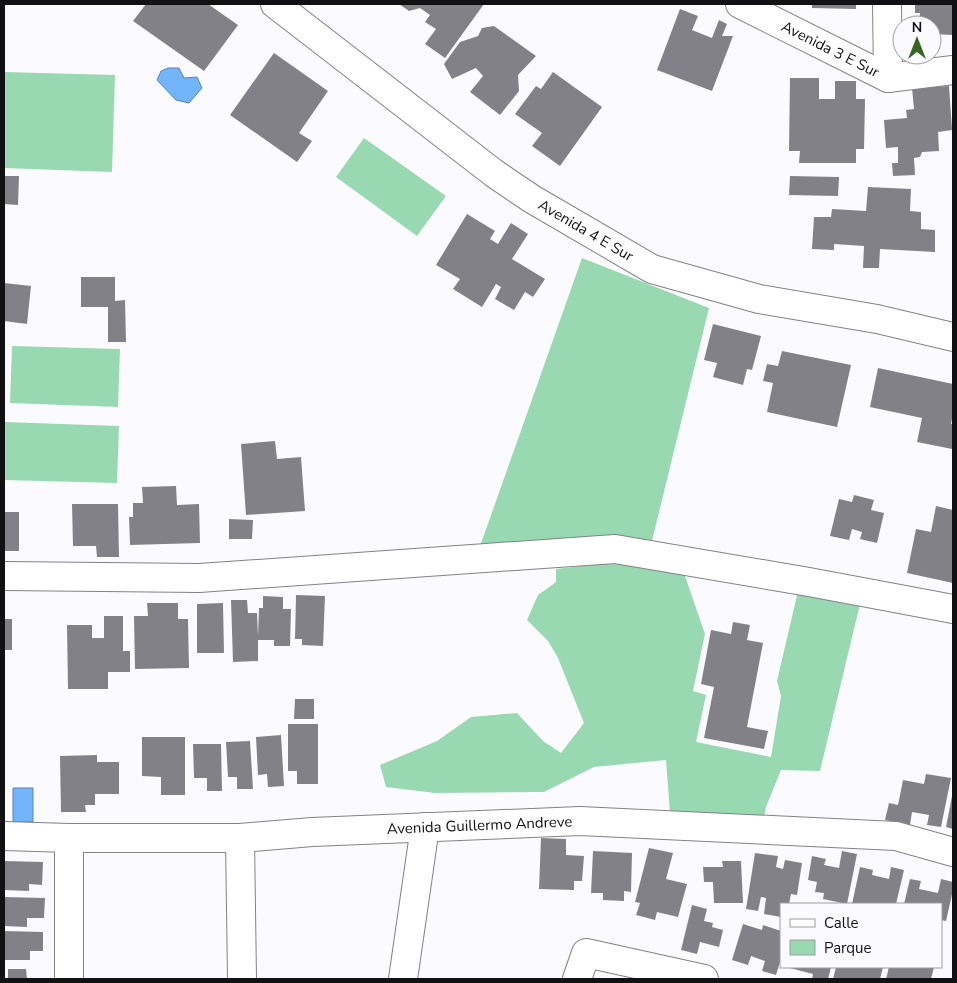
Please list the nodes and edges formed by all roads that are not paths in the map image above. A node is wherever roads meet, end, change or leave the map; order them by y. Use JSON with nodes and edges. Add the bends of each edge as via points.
{"nodes":[{"id":1,"x":275,"y":4,"type":"edge"},
{"id":2,"x":740,"y":4,"type":"edge"},
{"id":3,"x":887,"y":4,"type":"edge"},
{"id":4,"x":953,"y":70,"type":"edge"},
{"id":5,"x":888,"y":78,"type":"junction"},
{"id":6,"x":953,"y":337,"type":"edge"},
{"id":7,"x":4,"y":576,"type":"edge"},
{"id":8,"x":953,"y":609,"type":"edge"},
{"id":9,"x":425,"y":828,"type":"junction"},
{"id":10,"x":4,"y":836,"type":"edge"},
{"id":11,"x":69,"y":838,"type":"junction"},
{"id":12,"x":240,"y":838,"type":"junction"},
{"id":13,"x":953,"y":852,"type":"edge"},
{"id":14,"x":69,"y":979,"type":"edge"},
{"id":15,"x":242,"y":979,"type":"edge"},
{"id":16,"x":403,"y":979,"type":"edge"},
{"id":17,"x":578,"y":979,"type":"edge"},
{"id":18,"x":704,"y":979,"type":"edge"}],
"edges":[{"from":1,"to":6,"type":"street","name":"Avenida 4 E Sur","via":[[495,174],[652,270],[759,298],[877,319]]},
{"from":2,"to":5,"type":"street","name":"Avenida 3 E Sur"},
{"from":3,"to":5,"type":"street"},
{"from":4,"to":5,"type":"street","name":"Avenida 3 E Sur"},
{"from":7,"to":8,"type":"street","via":[[199,578],[615,549]]},
{"from":9,"to":12,"type":"street","name":"Avenida Guillermo Andreve"},
{"from":9,"to":13,"type":"street","name":"Avenida Guillermo Andreve","via":[[609,822],[896,836]]},
{"from":9,"to":16,"type":"street"},
{"from":10,"to":11,"type":"street","name":"Avenida Guillermo Andreve"},
{"from":11,"to":12,"type":"street","name":"Avenida Guillermo Andreve"},
{"from":11,"to":14,"type":"street"},
{"from":12,"to":15,"type":"street"},
{"from":17,"to":18,"type":"street","via":[[586,952]]}]}
